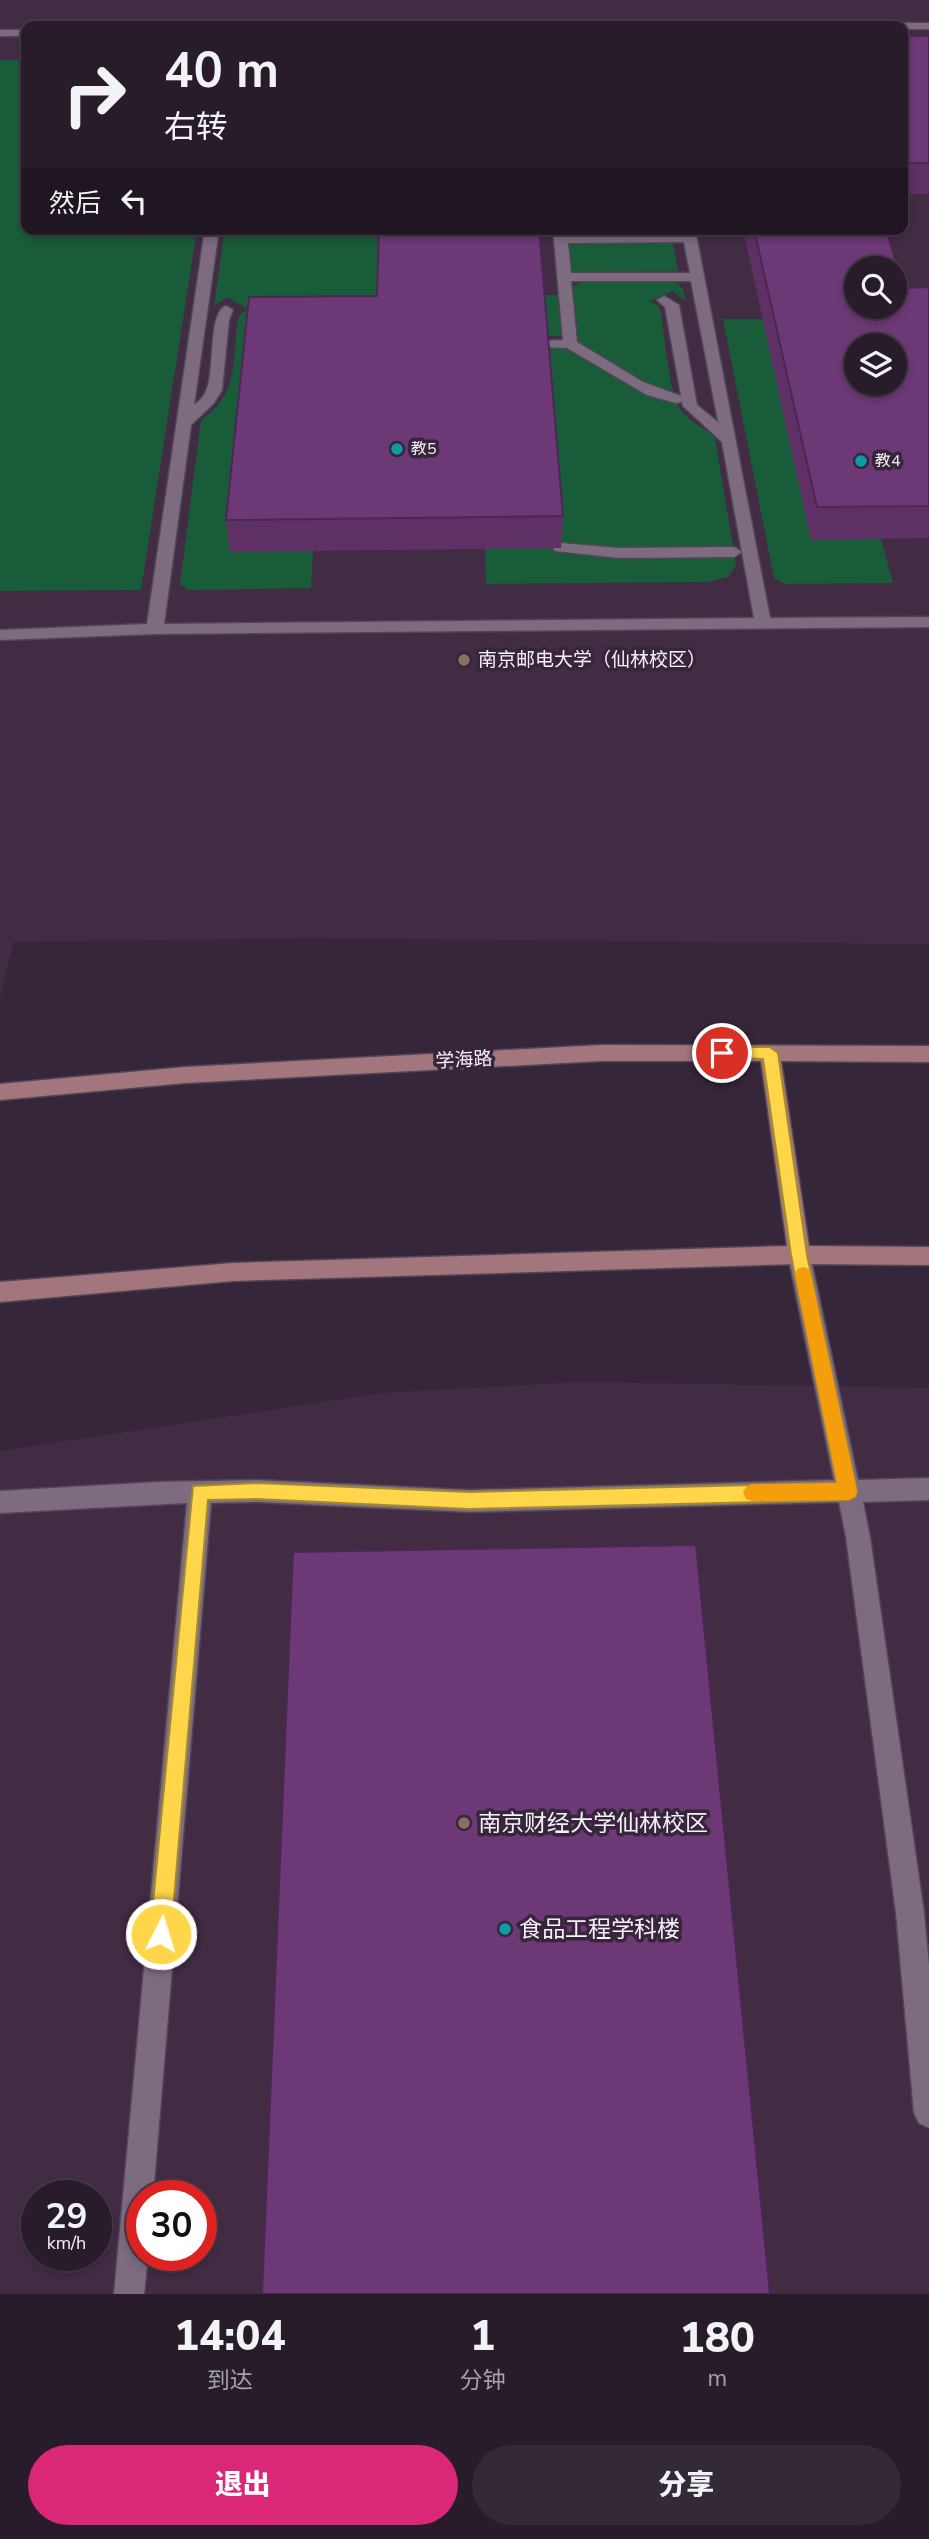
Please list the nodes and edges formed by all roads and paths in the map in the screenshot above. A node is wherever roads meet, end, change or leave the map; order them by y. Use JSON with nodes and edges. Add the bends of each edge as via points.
{"nodes":[{"id":1,"x":908,"y":26,"type":"edge"},
{"id":2,"x":929,"y":26,"type":"edge"},
{"id":3,"x":0,"y":33,"type":"edge"},
{"id":4,"x":21,"y":33,"type":"edge"},
{"id":5,"x":211,"y":235,"type":"edge"},
{"id":6,"x":560,"y":235,"type":"edge"},
{"id":7,"x":689,"y":235,"type":"edge"},
{"id":8,"x":697,"y":277,"type":"junction"},
{"id":9,"x":564,"y":278,"type":"junction"},
{"id":10,"x":664,"y":300,"type":"dead end"},
{"id":11,"x":226,"y":310,"type":"dead end"},
{"id":12,"x":545,"y":344,"type":"edge"},
{"id":13,"x":570,"y":344,"type":"junction"},
{"id":14,"x":676,"y":399,"type":"dead end"},
{"id":15,"x":184,"y":425,"type":"junction"},
{"id":16,"x":729,"y":442,"type":"junction"},
{"id":17,"x":561,"y":548,"type":"edge"},
{"id":18,"x":734,"y":552,"type":"dead end"},
{"id":19,"x":929,"y":622,"type":"edge"},
{"id":20,"x":763,"y":625,"type":"junction"},
{"id":21,"x":155,"y":629,"type":"junction"},
{"id":22,"x":0,"y":635,"type":"edge"},
{"id":23,"x":770,"y":1053,"type":"junction"},
{"id":24,"x":929,"y":1054,"type":"edge"},
{"id":25,"x":0,"y":1092,"type":"edge"},
{"id":26,"x":799,"y":1255,"type":"junction"},
{"id":27,"x":929,"y":1256,"type":"edge"},
{"id":28,"x":0,"y":1292,"type":"edge"},
{"id":29,"x":929,"y":1489,"type":"edge"},
{"id":30,"x":848,"y":1491,"type":"junction"},
{"id":31,"x":200,"y":1492,"type":"junction"},
{"id":32,"x":0,"y":1502,"type":"edge"},
{"id":33,"x":929,"y":2113,"type":"edge"},
{"id":34,"x":129,"y":2294,"type":"edge"}],
"edges":[{"from":1,"to":2,"type":"street"},
{"from":3,"to":4,"type":"street"},
{"from":5,"to":15,"type":"street"},
{"from":6,"to":9,"type":"street"},
{"from":7,"to":8,"type":"street"},
{"from":8,"to":9,"type":"street"},
{"from":8,"to":16,"type":"street"},
{"from":9,"to":13,"type":"street"},
{"from":10,"to":16,"type":"street","via":[[672,305],[690,406],[720,427]]},
{"from":11,"to":15,"type":"street","via":[[215,389]]},
{"from":12,"to":13,"type":"street"},
{"from":13,"to":14,"type":"street","via":[[663,398]]},
{"from":15,"to":21,"type":"street"},
{"from":16,"to":20,"type":"street"},
{"from":17,"to":18,"type":"street","via":[[619,553]]},
{"from":19,"to":20,"type":"street"},
{"from":20,"to":21,"type":"street"},
{"from":21,"to":22,"type":"street"},
{"from":23,"to":24,"type":"main road","name":"学海路"},
{"from":23,"to":25,"type":"main road","name":"学海路","via":[[587,1054],[185,1075]]},
{"from":23,"to":26,"type":"main road"},
{"from":26,"to":27,"type":"main road"},
{"from":26,"to":28,"type":"main road","via":[[233,1272]]},
{"from":26,"to":30,"type":"street"},
{"from":29,"to":30,"type":"street"},
{"from":30,"to":31,"type":"street","via":[[469,1501]]},
{"from":30,"to":33,"type":"street","via":[[910,1913]]},
{"from":31,"to":32,"type":"street"},
{"from":31,"to":34,"type":"street"}]}
